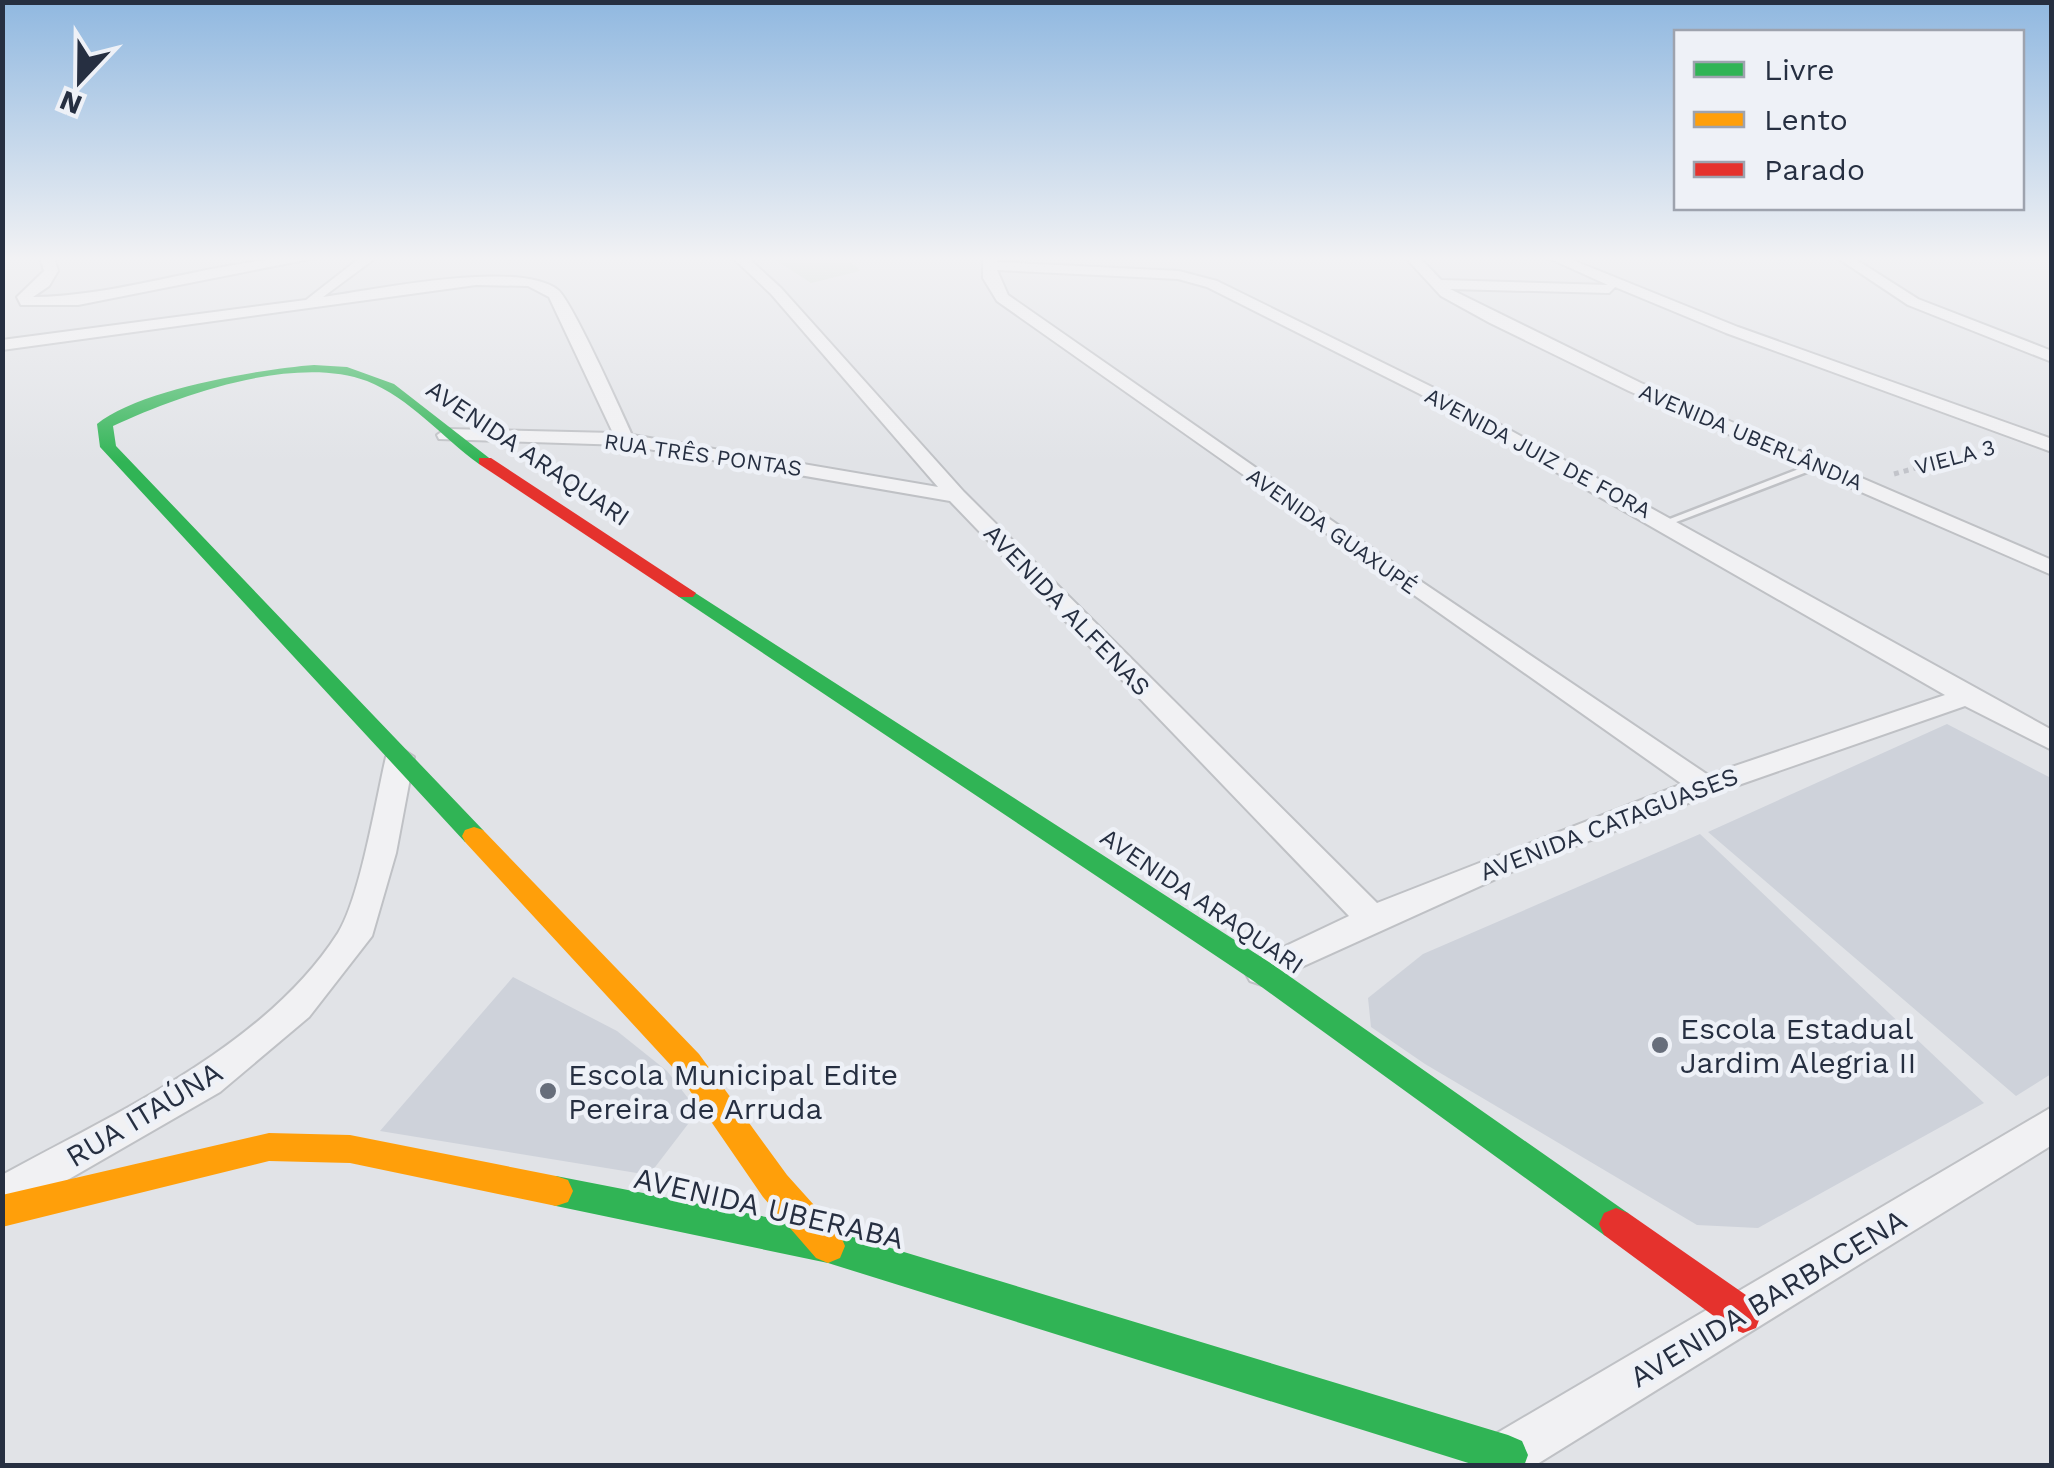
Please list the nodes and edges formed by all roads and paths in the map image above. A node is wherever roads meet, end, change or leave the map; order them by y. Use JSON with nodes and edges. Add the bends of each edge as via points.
{"nodes":[{"id":1,"x":140,"y":326,"type":"edge"},
{"id":2,"x":570,"y":326,"type":"edge"},
{"id":3,"x":806,"y":326,"type":"edge"},
{"id":4,"x":1041,"y":326,"type":"edge"},
{"id":5,"x":1298,"y":326,"type":"edge"},
{"id":6,"x":1508,"y":326,"type":"edge"},
{"id":7,"x":1727,"y":326,"type":"edge"},
{"id":8,"x":1972,"y":326,"type":"edge"},
{"id":9,"x":2,"y":345,"type":"edge"},
{"id":10,"x":2052,"y":357,"type":"edge"},
{"id":11,"x":446,"y":435,"type":"junction"},
{"id":12,"x":2029,"y":437,"type":"junction"},
{"id":13,"x":626,"y":439,"type":"junction"},
{"id":14,"x":2052,"y":446,"type":"edge"},
{"id":15,"x":1818,"y":466,"type":"junction"},
{"id":16,"x":1859,"y":484,"type":"junction"},
{"id":17,"x":957,"y":496,"type":"junction"},
{"id":18,"x":1667,"y":522,"type":"junction"},
{"id":19,"x":2052,"y":568,"type":"edge"},
{"id":20,"x":1965,"y":697,"type":"junction"},
{"id":21,"x":2052,"y":742,"type":"edge"},
{"id":22,"x":400,"y":757,"type":"junction"},
{"id":23,"x":1703,"y":785,"type":"junction"},
{"id":24,"x":1370,"y":918,"type":"junction"},
{"id":25,"x":1262,"y":972,"type":"junction"},
{"id":26,"x":2052,"y":1124,"type":"edge"},
{"id":27,"x":2,"y":1196,"type":"edge"},
{"id":28,"x":2,"y":1212,"type":"edge"},
{"id":29,"x":828,"y":1246,"type":"junction"},
{"id":30,"x":1743,"y":1315,"type":"junction"},
{"id":31,"x":1494,"y":1460,"type":"edge"}],
"edges":[{"from":1,"to":9,"type":"street"},
{"from":2,"to":13,"type":"street"},
{"from":3,"to":17,"type":"street","name":"AVENIDA ALFENAS"},
{"from":4,"to":23,"type":"street","name":"AVENIDA GUAXUPÉ"},
{"from":5,"to":18,"type":"street","name":"AVENIDA JUIZ DE FORA"},
{"from":6,"to":15,"type":"street","name":"AVENIDA UBERLÂNDIA"},
{"from":7,"to":12,"type":"street"},
{"from":8,"to":10,"type":"street"},
{"from":11,"to":13,"type":"street","name":"RUA TRÊS PONTAS"},
{"from":11,"to":22,"type":"street","name":"AVENIDA ARAQUARI","via":[[376,380],[335,369],[154,401],[104,424],[108,447]]},
{"from":11,"to":25,"type":"street","name":"AVENIDA ARAQUARI"},
{"from":12,"to":14,"type":"street"},
{"from":12,"to":16,"type":"path","name":"VIELA 3"},
{"from":13,"to":17,"type":"street","name":"RUA TRÊS PONTAS"},
{"from":15,"to":16,"type":"street","name":"AVENIDA UBERLÂNDIA"},
{"from":15,"to":18,"type":"lane"},
{"from":16,"to":19,"type":"street","name":"AVENIDA UBERLÂNDIA"},
{"from":17,"to":24,"type":"street","name":"AVENIDA ALFENAS"},
{"from":18,"to":20,"type":"street","name":"AVENIDA JUIZ DE FORA"},
{"from":20,"to":21,"type":"street","name":"AVENIDA JUIZ DE FORA"},
{"from":20,"to":23,"type":"street","name":"AVENIDA CATAGUASES"},
{"from":22,"to":27,"type":"street","name":"RUA ITAÚNA","via":[[355,936],[296,1007],[208,1081]]},
{"from":22,"to":29,"type":"street","name":"AVENIDA ARAQUARI","via":[[688,1063],[775,1186]]},
{"from":23,"to":24,"type":"street","name":"AVENIDA CATAGUASES"},
{"from":24,"to":25,"type":"street","name":"AVENIDA CATAGUASES"},
{"from":25,"to":30,"type":"street","name":"AVENIDA ARAQUARI"},
{"from":26,"to":30,"type":"street","name":"AVENIDA BARBACENA"},
{"from":28,"to":29,"type":"street","name":"AVENIDA UBERABA","via":[[269,1147],[350,1149]]},
{"from":29,"to":31,"type":"street","name":"AVENIDA UBERABA"},
{"from":30,"to":31,"type":"street","name":"AVENIDA BARBACENA"}]}
